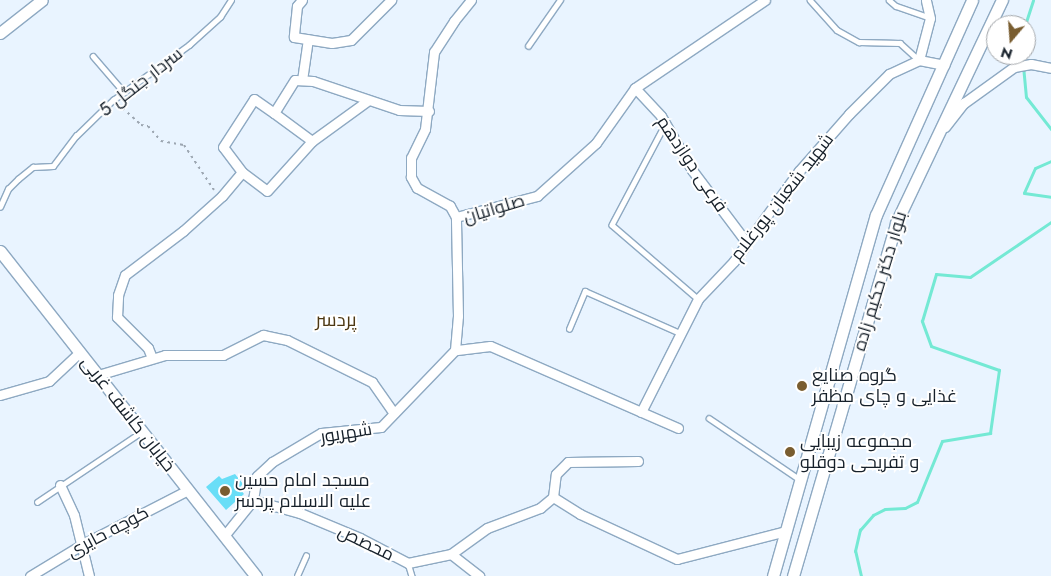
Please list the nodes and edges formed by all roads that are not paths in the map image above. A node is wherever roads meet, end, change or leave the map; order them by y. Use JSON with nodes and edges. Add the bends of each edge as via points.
{"nodes":[{"id":1,"x":42,"y":0,"type":"edge"},
{"id":2,"x":231,"y":0,"type":"edge"},
{"id":3,"x":302,"y":0,"type":"edge"},
{"id":4,"x":391,"y":0,"type":"edge"},
{"id":5,"x":471,"y":0,"type":"edge"},
{"id":6,"x":560,"y":0,"type":"edge"},
{"id":7,"x":810,"y":0,"type":"edge"},
{"id":8,"x":889,"y":0,"type":"edge"},
{"id":9,"x":926,"y":0,"type":"edge"},
{"id":10,"x":972,"y":0,"type":"edge"},
{"id":11,"x":1002,"y":0,"type":"edge"},
{"id":12,"x":760,"y":1,"type":"edge"},
{"id":13,"x":930,"y":18,"type":"junction"},
{"id":14,"x":0,"y":33,"type":"edge"},
{"id":15,"x":308,"y":39,"type":"junction"},
{"id":16,"x":528,"y":46,"type":"dead end"},
{"id":17,"x":93,"y":56,"type":"dead end"},
{"id":18,"x":919,"y":60,"type":"junction"},
{"id":19,"x":945,"y":65,"type":"junction"},
{"id":20,"x":1051,"y":68,"type":"edge"},
{"id":21,"x":302,"y":80,"type":"junction"},
{"id":22,"x":635,"y":88,"type":"junction"},
{"id":23,"x":124,"y":92,"type":"junction"},
{"id":24,"x":367,"y":101,"type":"junction"},
{"id":25,"x":429,"y":111,"type":"junction"},
{"id":26,"x":274,"y":113,"type":"junction"},
{"id":27,"x":666,"y":124,"type":"junction"},
{"id":28,"x":312,"y":141,"type":"junction"},
{"id":29,"x":932,"y":143,"type":"junction"},
{"id":30,"x":242,"y":172,"type":"junction"},
{"id":31,"x":0,"y":207,"type":"edge"},
{"id":32,"x":456,"y":217,"type":"junction"},
{"id":33,"x":747,"y":243,"type":"junction"},
{"id":34,"x":2,"y":258,"type":"edge"},
{"id":35,"x":698,"y":299,"type":"junction"},
{"id":36,"x":848,"y":321,"type":"junction"},
{"id":37,"x":865,"y":326,"type":"junction"},
{"id":38,"x":569,"y":329,"type":"dead end"},
{"id":39,"x":682,"y":334,"type":"junction"},
{"id":40,"x":455,"y":350,"type":"junction"},
{"id":41,"x":80,"y":352,"type":"junction"},
{"id":42,"x":152,"y":358,"type":"junction"},
{"id":43,"x":98,"y":375,"type":"junction"},
{"id":44,"x":0,"y":395,"type":"edge"},
{"id":45,"x":642,"y":412,"type":"junction"},
{"id":46,"x":394,"y":414,"type":"junction"},
{"id":47,"x":709,"y":418,"type":"dead end"},
{"id":48,"x":678,"y":428,"type":"dead end"},
{"id":49,"x":142,"y":431,"type":"junction"},
{"id":50,"x":638,"y":461,"type":"dead end"},
{"id":51,"x":801,"y":480,"type":"junction"},
{"id":52,"x":60,"y":485,"type":"junction"},
{"id":53,"x":819,"y":486,"type":"junction"},
{"id":54,"x":188,"y":490,"type":"junction"},
{"id":55,"x":553,"y":496,"type":"junction"},
{"id":56,"x":254,"y":500,"type":"junction"},
{"id":57,"x":37,"y":502,"type":"dead end"},
{"id":58,"x":786,"y":531,"type":"junction"},
{"id":59,"x":224,"y":536,"type":"junction"},
{"id":60,"x":83,"y":544,"type":"junction"},
{"id":61,"x":450,"y":554,"type":"junction"},
{"id":62,"x":306,"y":556,"type":"dead end"},
{"id":63,"x":408,"y":563,"type":"junction"},
{"id":64,"x":30,"y":576,"type":"edge"},
{"id":65,"x":89,"y":576,"type":"edge"},
{"id":66,"x":256,"y":576,"type":"edge"},
{"id":67,"x":297,"y":576,"type":"edge"},
{"id":68,"x":412,"y":576,"type":"edge"},
{"id":69,"x":480,"y":576,"type":"edge"},
{"id":70,"x":773,"y":576,"type":"edge"},
{"id":71,"x":793,"y":576,"type":"edge"}],
"edges":[{"from":1,"to":14,"type":"main road"},
{"from":2,"to":23,"type":"lane","name":"سردار جنگل 5","via":[[220,17],[189,45]]},
{"from":3,"to":15,"type":"street","via":[[297,6],[294,37]]},
{"from":4,"to":15,"type":"street","via":[[352,40],[332,43]]},
{"from":5,"to":25,"type":"street","via":[[434,52]]},
{"from":6,"to":16,"type":"lane"},
{"from":7,"to":18,"type":"lane","via":[[837,30],[859,42],[900,43]]},
{"from":8,"to":13,"type":"lane","via":[[896,6]]},
{"from":9,"to":13,"type":"street"},
{"from":10,"to":19,"type":"main road","name":"بلوار دکتر حکیم زاده"},
{"from":11,"to":29,"type":"main road","name":"بلوار دکتر حکیم زاده"},
{"from":12,"to":22,"type":"street","name":"صلواتیان"},
{"from":13,"to":18,"type":"street"},
{"from":15,"to":21,"type":"street"},
{"from":17,"to":23,"type":"lane","via":[[107,68]]},
{"from":18,"to":19,"type":"street"},
{"from":18,"to":33,"type":"street","name":"شهید شعبان پورغلام","via":[[889,74],[849,114],[799,171]]},
{"from":19,"to":36,"type":"main road","name":"بلوار دکتر حکیم زاده","via":[[876,215]]},
{"from":20,"to":29,"type":"street","via":[[1032,64],[1014,67],[964,103]]},
{"from":21,"to":24,"type":"street"},
{"from":21,"to":26,"type":"street","via":[[295,80]]},
{"from":22,"to":27,"type":"street","name":"فرعی دوازدهم"},
{"from":22,"to":32,"type":"street","name":"صلواتیان","via":[[596,143],[537,196]]},
{"from":23,"to":31,"type":"lane","name":"سردار جنگل 5","via":[[76,136],[53,166],[33,167],[8,189]]},
{"from":24,"to":25,"type":"street","via":[[399,110]]},
{"from":24,"to":28,"type":"street"},
{"from":25,"to":32,"type":"street","via":[[425,129],[411,158],[411,177],[417,188],[450,206]]},
{"from":26,"to":28,"type":"street"},
{"from":26,"to":30,"type":"street","via":[[254,99],[223,147]]},
{"from":27,"to":33,"type":"street","name":"فرعی دوازدهم","via":[[692,170]]},
{"from":27,"to":35,"type":"lane","via":[[612,225]]},
{"from":28,"to":30,"type":"street","via":[[267,191]]},
{"from":29,"to":37,"type":"main road","name":"بلوار دکتر حکیم زاده","via":[[896,223]]},
{"from":30,"to":42,"type":"street","via":[[183,231],[125,275],[118,295],[117,317],[148,348]]},
{"from":32,"to":40,"type":"street","name":"صلواتیان","via":[[458,316]]},
{"from":33,"to":35,"type":"street","name":"شهید شعبان پورغلام"},
{"from":34,"to":41,"type":"main road","name":"خیابان کاشف غربی"},
{"from":35,"to":39,"type":"street","name":"شهید شعبان پورغلام"},
{"from":36,"to":37,"type":"main road"},
{"from":36,"to":51,"type":"main road","name":"بلوار دکتر حکیم زاده"},
{"from":37,"to":53,"type":"main road","name":"بلوار دکتر حکیم زاده"},
{"from":38,"to":39,"type":"lane","via":[[585,291]]},
{"from":39,"to":45,"type":"street","name":"شهید شعبان پورغلام"},
{"from":40,"to":45,"type":"street","via":[[490,346]]},
{"from":40,"to":46,"type":"street","name":"شهریور"},
{"from":41,"to":43,"type":"main road","name":"خیابان کاشف غربی"},
{"from":41,"to":44,"type":"street","via":[[49,381]]},
{"from":42,"to":43,"type":"street"},
{"from":42,"to":46,"type":"street","via":[[223,355],[263,335],[287,340],[372,382]]},
{"from":43,"to":49,"type":"main road","name":"خیابان کاشف غربی"},
{"from":45,"to":48,"type":"street"},
{"from":46,"to":56,"type":"street","name":"شهریور","via":[[381,427],[320,433],[272,462],[257,476]]},
{"from":47,"to":51,"type":"lane"},
{"from":49,"to":52,"type":"lane"},
{"from":49,"to":54,"type":"main road","name":"خیابان کاشف غربی"},
{"from":50,"to":55,"type":"street","via":[[568,462],[556,474]]},
{"from":51,"to":53,"type":"main road"},
{"from":51,"to":58,"type":"main road","name":"بلوار دکتر حکیم زاده"},
{"from":52,"to":57,"type":"lane"},
{"from":52,"to":60,"type":"street"},
{"from":53,"to":71,"type":"main road","name":"بلوار دکتر حکیم زاده"},
{"from":54,"to":59,"type":"main road","name":"خیابان کاشف غربی"},
{"from":54,"to":60,"type":"street","name":"کوچه حایری"},
{"from":55,"to":58,"type":"street","via":[[580,514],[677,559]]},
{"from":55,"to":61,"type":"street","via":[[540,508],[487,528]]},
{"from":56,"to":59,"type":"street"},
{"from":56,"to":63,"type":"street","name":"محصص","via":[[300,513],[360,538]]},
{"from":58,"to":70,"type":"main road","name":"بلوار دکتر حکیم زاده"},
{"from":59,"to":66,"type":"main road","name":"خیابان کاشف غربی"},
{"from":60,"to":64,"type":"street","name":"کوچه حایری"},
{"from":60,"to":65,"type":"street"},
{"from":61,"to":63,"type":"street","name":"محصص"},
{"from":61,"to":69,"type":"street"},
{"from":62,"to":67,"type":"lane"},
{"from":63,"to":68,"type":"lane"}]}
